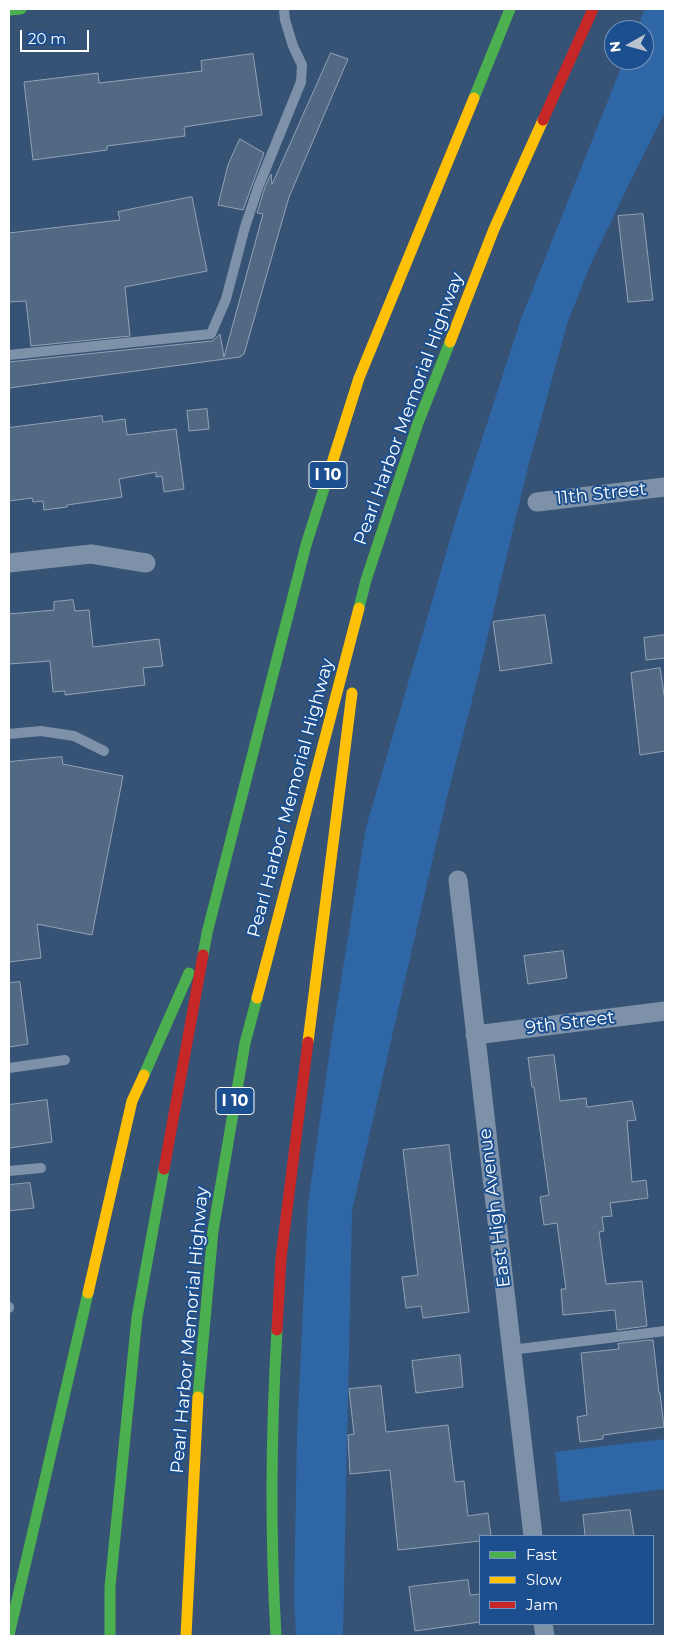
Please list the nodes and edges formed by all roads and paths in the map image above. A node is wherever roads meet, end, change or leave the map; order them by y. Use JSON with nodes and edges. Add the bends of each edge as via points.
{"nodes":[{"id":1,"x":21,"y":9,"type":"edge"},
{"id":2,"x":284,"y":9,"type":"edge"},
{"id":3,"x":510,"y":9,"type":"edge"},
{"id":4,"x":593,"y":9,"type":"edge"},
{"id":5,"x":9,"y":10,"type":"edge"},
{"id":6,"x":9,"y":355,"type":"edge"},
{"id":7,"x":665,"y":487,"type":"edge"},
{"id":8,"x":536,"y":502,"type":"dead end"},
{"id":9,"x":9,"y":563,"type":"edge"},
{"id":10,"x":146,"y":563,"type":"dead end"},
{"id":11,"x":366,"y":580,"type":"junction"},
{"id":12,"x":9,"y":734,"type":"edge"},
{"id":13,"x":104,"y":751,"type":"dead end"},
{"id":14,"x":458,"y":880,"type":"dead end"},
{"id":15,"x":207,"y":933,"type":"junction"},
{"id":16,"x":665,"y":1012,"type":"edge"},
{"id":17,"x":475,"y":1035,"type":"junction"},
{"id":18,"x":65,"y":1060,"type":"dead end"},
{"id":19,"x":9,"y":1068,"type":"edge"},
{"id":20,"x":41,"y":1168,"type":"dead end"},
{"id":21,"x":9,"y":1171,"type":"edge"},
{"id":22,"x":665,"y":1331,"type":"edge"},
{"id":23,"x":511,"y":1350,"type":"junction"},
{"id":24,"x":533,"y":1535,"type":"edge"},
{"id":25,"x":9,"y":1635,"type":"edge"},
{"id":26,"x":110,"y":1636,"type":"edge"},
{"id":27,"x":186,"y":1636,"type":"edge"},
{"id":28,"x":276,"y":1636,"type":"edge"}],
"edges":[{"from":1,"to":5,"type":"main road"},
{"from":2,"to":6,"type":"lane","via":[[292,46],[302,65],[301,82],[259,184],[226,299],[211,334]]},
{"from":3,"to":15,"type":"main road","number":"I 10","via":[[359,378],[306,545]]},
{"from":4,"to":11,"type":"main road","name":"Pearl Harbor Memorial Highway","number":"I 10","via":[[494,229],[418,423]]},
{"from":7,"to":8,"type":"street","name":"11th Street"},
{"from":9,"to":10,"type":"street","via":[[90,554]]},
{"from":11,"to":27,"type":"main road","name":"Pearl Harbor Memorial Highway","number":"I 10","via":[[245,1043],[213,1231],[196,1416]]},
{"from":11,"to":28,"type":"main road","via":[[281,1258],[273,1398]]},
{"from":12,"to":13,"type":"lane","via":[[41,731],[74,736]]},
{"from":14,"to":17,"type":"street","name":"East High Avenue"},
{"from":15,"to":25,"type":"main road","via":[[132,1101]]},
{"from":15,"to":26,"type":"main road","number":"I 10","via":[[137,1317],[110,1587]]},
{"from":16,"to":17,"type":"street","name":"9th Street"},
{"from":17,"to":23,"type":"street","name":"East High Avenue"},
{"from":18,"to":19,"type":"lane"},
{"from":20,"to":21,"type":"lane"},
{"from":22,"to":23,"type":"lane"},
{"from":23,"to":24,"type":"street","name":"East High Avenue"}]}
